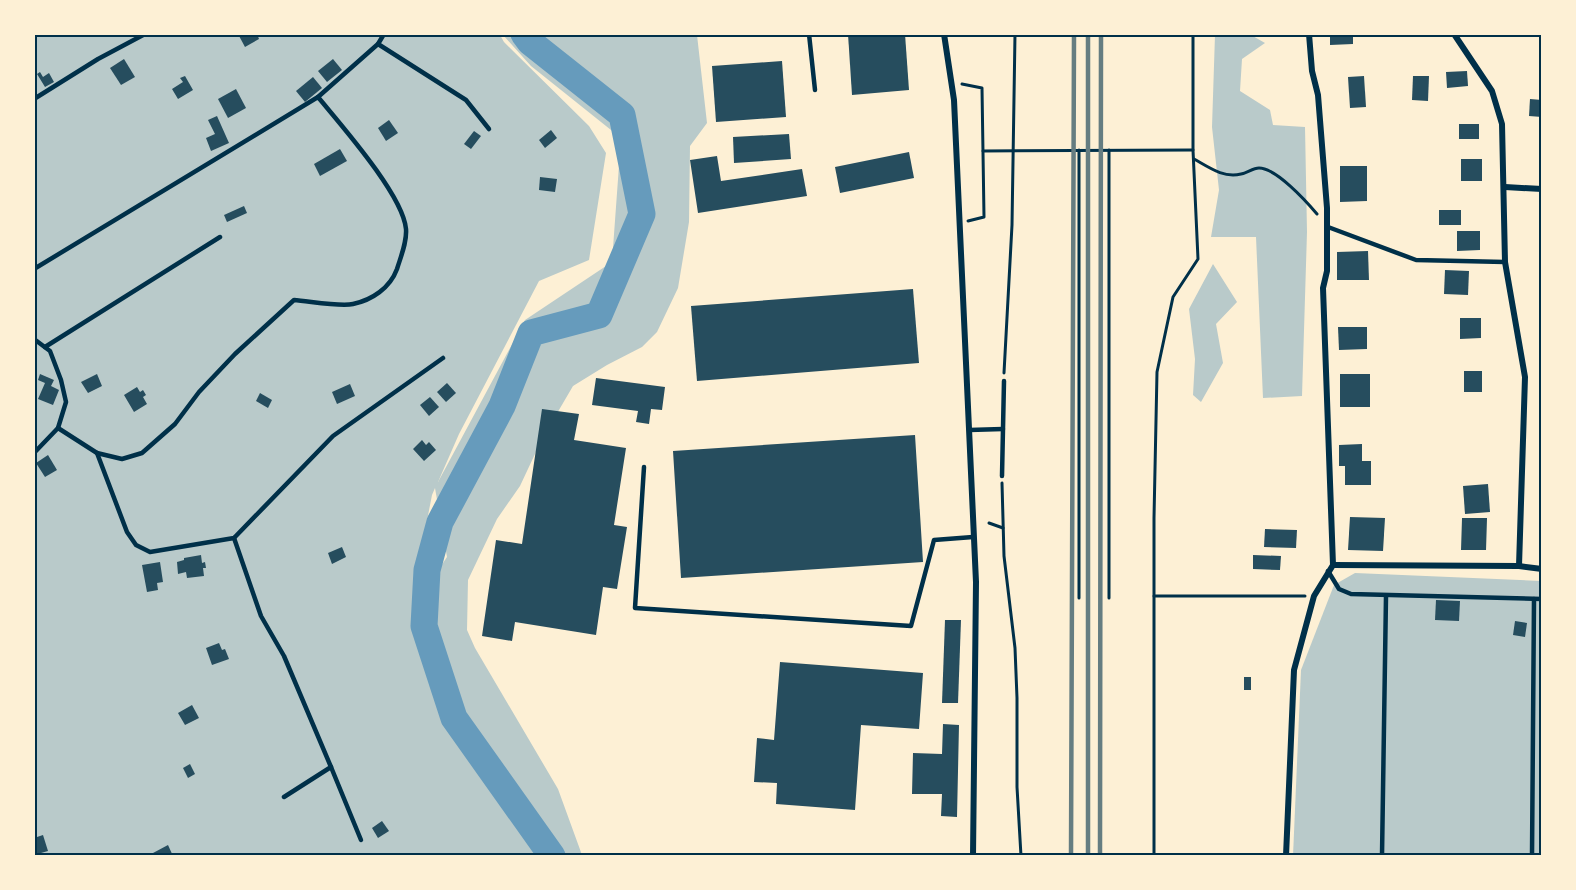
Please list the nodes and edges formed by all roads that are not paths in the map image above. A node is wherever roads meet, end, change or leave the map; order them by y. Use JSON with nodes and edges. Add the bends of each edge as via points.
{"nodes":[{"id":1,"x":145,"y":34,"type":"edge"},
{"id":2,"x":384,"y":34,"type":"edge"},
{"id":3,"x":810,"y":34,"type":"edge"},
{"id":4,"x":944,"y":34,"type":"edge"},
{"id":5,"x":1309,"y":34,"type":"edge"},
{"id":6,"x":1454,"y":34,"type":"edge"},
{"id":7,"x":378,"y":44,"type":"junction"},
{"id":8,"x":815,"y":90,"type":"dead end"},
{"id":9,"x":318,"y":97,"type":"junction"},
{"id":10,"x":34,"y":99,"type":"edge"},
{"id":11,"x":489,"y":129,"type":"dead end"},
{"id":12,"x":1505,"y":187,"type":"junction"},
{"id":13,"x":1542,"y":189,"type":"edge"},
{"id":14,"x":1328,"y":227,"type":"junction"},
{"id":15,"x":220,"y":237,"type":"dead end"},
{"id":16,"x":1506,"y":262,"type":"junction"},
{"id":17,"x":34,"y":269,"type":"edge"},
{"id":18,"x":34,"y":339,"type":"edge"},
{"id":19,"x":45,"y":347,"type":"junction"},
{"id":20,"x":443,"y":358,"type":"dead end"},
{"id":21,"x":1004,"y":381,"type":"road end"},
{"id":22,"x":58,"y":428,"type":"junction"},
{"id":23,"x":1003,"y":429,"type":"junction"},
{"id":24,"x":969,"y":430,"type":"junction"},
{"id":25,"x":34,"y":453,"type":"edge"},
{"id":26,"x":97,"y":453,"type":"junction"},
{"id":27,"x":644,"y":467,"type":"dead end"},
{"id":28,"x":1002,"y":476,"type":"road end"},
{"id":29,"x":974,"y":537,"type":"junction"},
{"id":30,"x":234,"y":538,"type":"junction"},
{"id":31,"x":1333,"y":565,"type":"junction"},
{"id":32,"x":1519,"y":566,"type":"junction"},
{"id":33,"x":1542,"y":569,"type":"edge"},
{"id":34,"x":1328,"y":571,"type":"junction"},
{"id":35,"x":1386,"y":596,"type":"junction"},
{"id":36,"x":1534,"y":599,"type":"junction"},
{"id":37,"x":1542,"y":599,"type":"edge"},
{"id":38,"x":331,"y":767,"type":"junction"},
{"id":39,"x":284,"y":797,"type":"dead end"},
{"id":40,"x":361,"y":840,"type":"dead end"},
{"id":41,"x":973,"y":855,"type":"edge"},
{"id":42,"x":1286,"y":855,"type":"edge"},
{"id":43,"x":1382,"y":855,"type":"edge"},
{"id":44,"x":1532,"y":855,"type":"edge"}],
"edges":[{"from":1,"to":10,"type":"lane"},
{"from":2,"to":7,"type":"lane"},
{"from":3,"to":8,"type":"lane"},
{"from":4,"to":24,"type":"street","via":[[954,100]]},
{"from":5,"to":14,"type":"street"},
{"from":6,"to":12,"type":"street","via":[[1497,105],[1502,124]]},
{"from":7,"to":9,"type":"lane"},
{"from":7,"to":11,"type":"lane","via":[[466,100]]},
{"from":9,"to":17,"type":"lane"},
{"from":9,"to":26,"type":"lane","via":[[395,198],[406,228],[404,250],[394,276],[377,296],[351,305],[294,300],[236,354],[175,424],[142,453],[122,459]]},
{"from":12,"to":13,"type":"street"},
{"from":12,"to":16,"type":"street"},
{"from":14,"to":16,"type":"lane","via":[[1416,260]]},
{"from":14,"to":31,"type":"street","via":[[1323,288]]},
{"from":15,"to":19,"type":"lane"},
{"from":16,"to":32,"type":"street","via":[[1525,377]]},
{"from":18,"to":19,"type":"lane"},
{"from":19,"to":22,"type":"lane","via":[[50,351],[66,402]]},
{"from":20,"to":30,"type":"lane","via":[[333,436]]},
{"from":21,"to":23,"type":"lane"},
{"from":22,"to":25,"type":"lane"},
{"from":22,"to":26,"type":"lane"},
{"from":23,"to":24,"type":"lane"},
{"from":23,"to":28,"type":"lane"},
{"from":24,"to":29,"type":"street"},
{"from":26,"to":30,"type":"lane","via":[[127,532],[136,545],[150,552]]},
{"from":27,"to":29,"type":"lane","via":[[635,608],[911,626],[934,540]]},
{"from":29,"to":41,"type":"street"},
{"from":30,"to":38,"type":"lane","via":[[261,615],[284,656]]},
{"from":31,"to":32,"type":"street"},
{"from":31,"to":34,"type":"street"},
{"from":32,"to":33,"type":"street"},
{"from":34,"to":35,"type":"lane","via":[[1340,590]]},
{"from":34,"to":42,"type":"street","via":[[1314,596],[1294,670]]},
{"from":35,"to":36,"type":"lane"},
{"from":35,"to":43,"type":"lane"},
{"from":36,"to":37,"type":"lane"},
{"from":36,"to":44,"type":"lane"},
{"from":38,"to":39,"type":"lane"},
{"from":38,"to":40,"type":"lane"}]}
